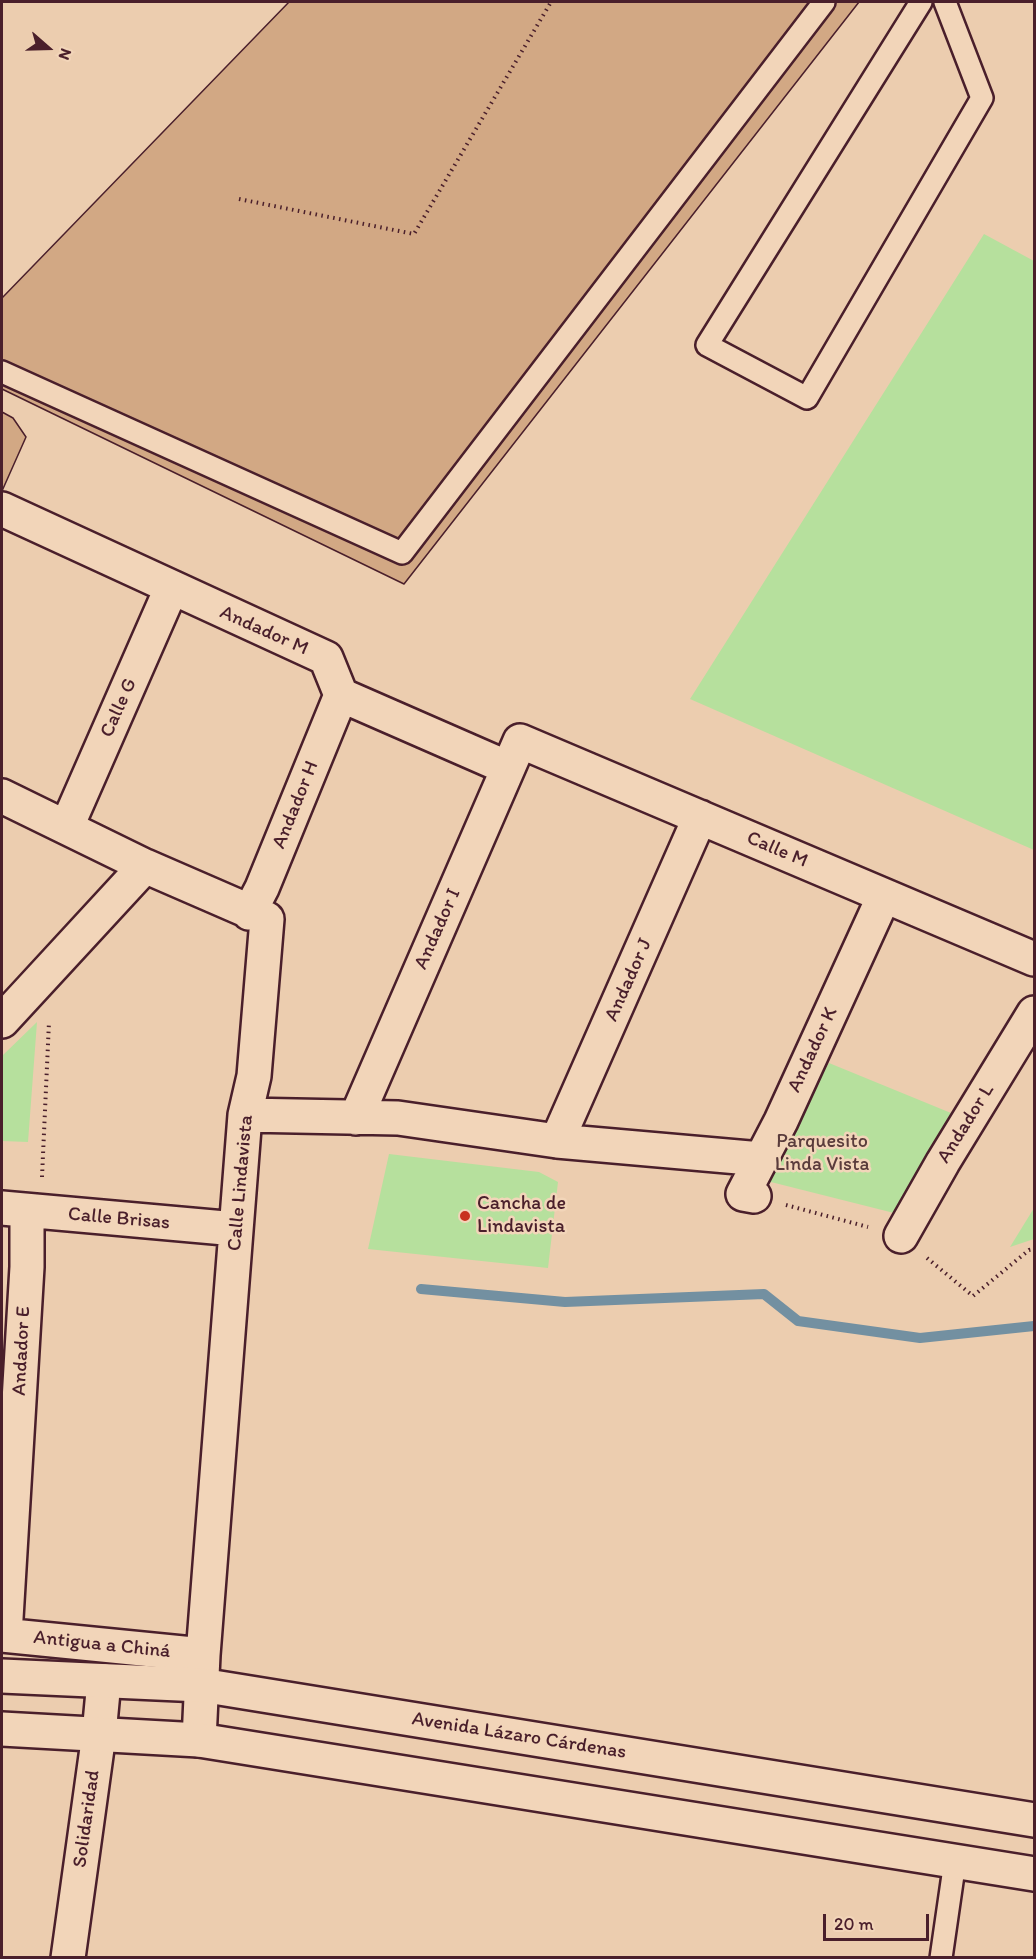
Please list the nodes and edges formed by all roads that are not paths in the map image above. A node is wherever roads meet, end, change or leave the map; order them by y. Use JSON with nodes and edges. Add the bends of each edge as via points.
{"nodes":[{"id":1,"x":824,"y":2,"type":"edge"},
{"id":2,"x":921,"y":2,"type":"edge"},
{"id":3,"x":945,"y":2,"type":"edge"},
{"id":4,"x":2,"y":372,"type":"edge"},
{"id":5,"x":2,"y":509,"type":"edge"},
{"id":6,"x":171,"y":589,"type":"junction"},
{"id":7,"x":340,"y":695,"type":"junction"},
{"id":8,"x":514,"y":754,"type":"junction"},
{"id":9,"x":2,"y":796,"type":"edge"},
{"id":10,"x":700,"y":817,"type":"junction"},
{"id":11,"x":67,"y":826,"type":"junction"},
{"id":12,"x":145,"y":866,"type":"junction"},
{"id":13,"x":885,"y":896,"type":"junction"},
{"id":14,"x":249,"y":913,"type":"junction"},
{"id":15,"x":1035,"y":959,"type":"edge"},
{"id":16,"x":1035,"y":1013,"type":"edge"},
{"id":17,"x":2,"y":1021,"type":"edge"},
{"id":18,"x":245,"y":1115,"type":"junction"},
{"id":19,"x":356,"y":1118,"type":"junction"},
{"id":20,"x":557,"y":1141,"type":"junction"},
{"id":21,"x":761,"y":1159,"type":"junction"},
{"id":22,"x":754,"y":1196,"type":"dead end"},
{"id":23,"x":24,"y":1202,"type":"edge"},
{"id":24,"x":236,"y":1229,"type":"junction"},
{"id":25,"x":901,"y":1236,"type":"dead end"},
{"id":26,"x":3,"y":1635,"type":"edge"},
{"id":27,"x":202,"y":1670,"type":"junction"},
{"id":28,"x":2,"y":1676,"type":"edge"},
{"id":29,"x":104,"y":1681,"type":"junction"},
{"id":30,"x":2,"y":1729,"type":"edge"},
{"id":31,"x":99,"y":1734,"type":"junction"},
{"id":32,"x":199,"y":1740,"type":"junction"},
{"id":33,"x":1035,"y":1820,"type":"edge"},
{"id":34,"x":956,"y":1861,"type":"junction"},
{"id":35,"x":1035,"y":1874,"type":"edge"},
{"id":36,"x":68,"y":1958,"type":"edge"},
{"id":37,"x":941,"y":1958,"type":"edge"}],
"edges":[{"from":1,"to":4,"type":"lane","via":[[402,553]]},
{"from":2,"to":3,"type":"lane","via":[[707,345],[807,398],[982,98]]},
{"from":5,"to":6,"type":"street","name":"Andador M"},
{"from":6,"to":7,"type":"street","name":"Andador M","via":[[326,658]]},
{"from":6,"to":11,"type":"street","name":"Calle G"},
{"from":7,"to":8,"type":"street"},
{"from":7,"to":14,"type":"street","name":"Andador H"},
{"from":8,"to":10,"type":"street","name":"Calle M"},
{"from":8,"to":19,"type":"street","name":"Andador I"},
{"from":9,"to":11,"type":"street","name":"Calle Lindavista"},
{"from":10,"to":13,"type":"street","name":"Calle M"},
{"from":10,"to":20,"type":"street","name":"Andador J"},
{"from":11,"to":12,"type":"street","name":"Calle Lindavista"},
{"from":12,"to":14,"type":"street","name":"Calle Lindavista"},
{"from":12,"to":17,"type":"street"},
{"from":13,"to":15,"type":"street","name":"Calle M"},
{"from":13,"to":21,"type":"street","name":"Andador K"},
{"from":14,"to":18,"type":"street","name":"Calle Lindavista","via":[[267,919],[254,1076]]},
{"from":16,"to":25,"type":"street","name":"Andador L"},
{"from":18,"to":19,"type":"street"},
{"from":18,"to":24,"type":"street","name":"Calle Lindavista"},
{"from":19,"to":20,"type":"street","via":[[398,1118]]},
{"from":20,"to":21,"type":"street"},
{"from":21,"to":22,"type":"street","name":"Andador K","via":[[743,1194]]},
{"from":23,"to":24,"type":"street","name":"Calle Brisas"},
{"from":23,"to":26,"type":"street","name":"Andador E","via":[[26,1278]]},
{"from":24,"to":27,"type":"street","name":"Calle Lindavista"},
{"from":26,"to":27,"type":"street","name":"Antigua a Chiná"},
{"from":27,"to":29,"type":"street","name":"Avenida Lázaro Cárdenas"},
{"from":27,"to":32,"type":"street","name":"Calle Lindavista"},
{"from":27,"to":33,"type":"street","name":"Avenida Lázaro Cárdenas"},
{"from":28,"to":29,"type":"street","name":"Avenida Lázaro Cárdenas"},
{"from":29,"to":31,"type":"street","name":"Solidaridad"},
{"from":30,"to":31,"type":"street"},
{"from":31,"to":32,"type":"street"},
{"from":31,"to":36,"type":"street","name":"Solidaridad"},
{"from":32,"to":34,"type":"street"},
{"from":34,"to":35,"type":"street"},
{"from":34,"to":37,"type":"lane"}]}
